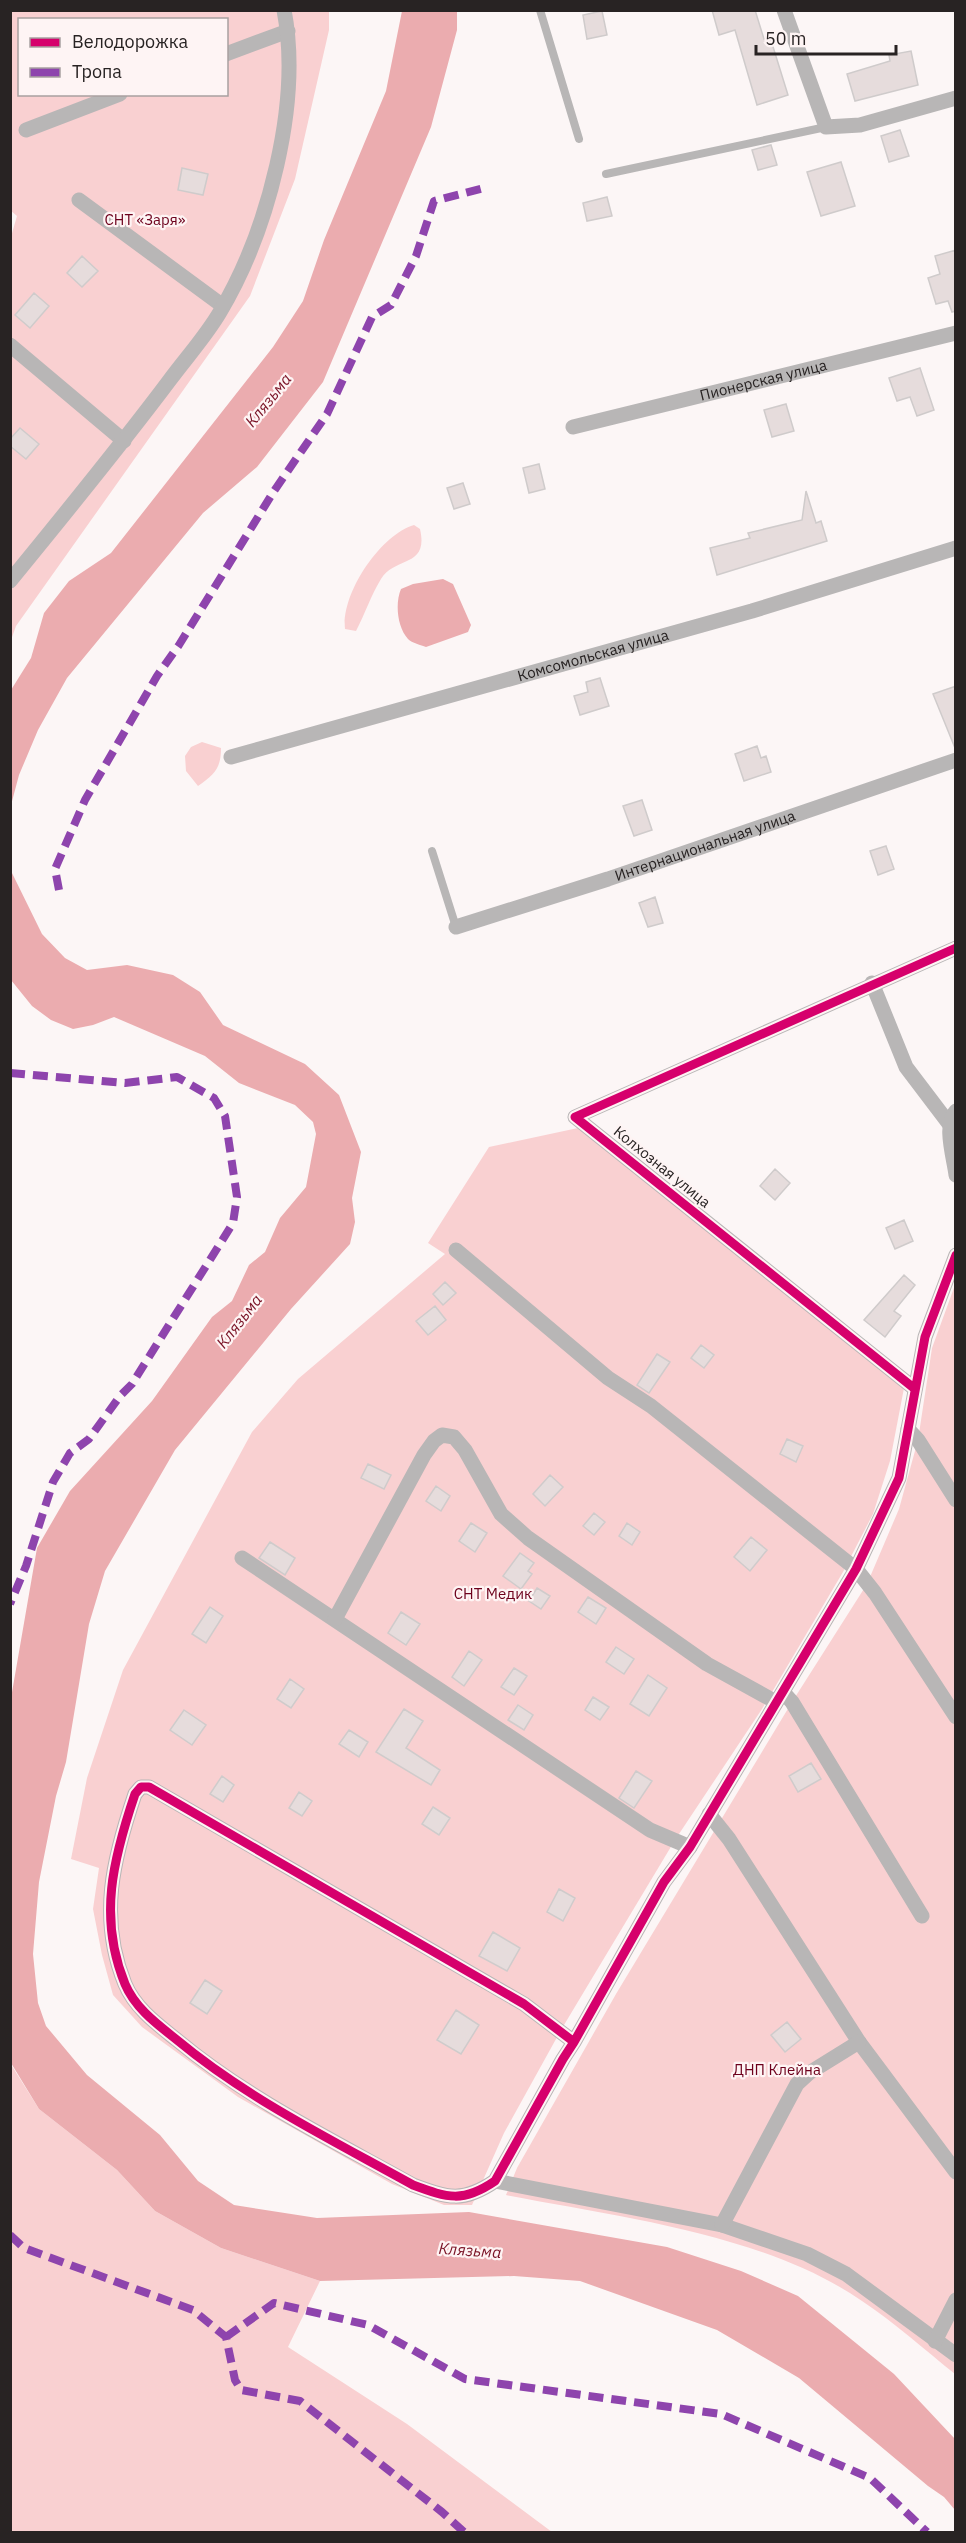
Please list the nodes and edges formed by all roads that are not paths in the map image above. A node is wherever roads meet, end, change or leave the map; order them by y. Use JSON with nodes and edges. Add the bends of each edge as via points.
{"nodes":[{"id":1,"x":284,"y":10,"type":"edge"},
{"id":2,"x":540,"y":10,"type":"edge"},
{"id":3,"x":784,"y":10,"type":"edge"},
{"id":4,"x":288,"y":31,"type":"junction"},
{"id":5,"x":228,"y":53,"type":"edge"},
{"id":6,"x":115,"y":96,"type":"edge"},
{"id":7,"x":956,"y":98,"type":"edge"},
{"id":8,"x":826,"y":127,"type":"junction"},
{"id":9,"x":26,"y":130,"type":"dead end"},
{"id":10,"x":579,"y":139,"type":"dead end"},
{"id":11,"x":606,"y":174,"type":"dead end"},
{"id":12,"x":79,"y":200,"type":"dead end"},
{"id":13,"x":223,"y":306,"type":"junction"},
{"id":14,"x":956,"y":333,"type":"edge"},
{"id":15,"x":10,"y":345,"type":"edge"},
{"id":16,"x":573,"y":427,"type":"dead end"},
{"id":17,"x":124,"y":441,"type":"junction"},
{"id":18,"x":956,"y":548,"type":"edge"},
{"id":19,"x":10,"y":581,"type":"edge"},
{"id":20,"x":231,"y":757,"type":"dead end"},
{"id":21,"x":956,"y":760,"type":"edge"},
{"id":22,"x":432,"y":851,"type":"dead end"},
{"id":23,"x":456,"y":927,"type":"joint"},
{"id":24,"x":956,"y":948,"type":"edge"},
{"id":25,"x":872,"y":983,"type":"junction"},
{"id":26,"x":953,"y":1118,"type":"edge"},
{"id":27,"x":956,"y":1174,"type":"edge"},
{"id":28,"x":456,"y":1250,"type":"dead end"},
{"id":29,"x":956,"y":1255,"type":"edge"},
{"id":30,"x":915,"y":1389,"type":"junction"},
{"id":31,"x":908,"y":1430,"type":"junction"},
{"id":32,"x":956,"y":1500,"type":"edge"},
{"id":33,"x":242,"y":1558,"type":"dead end"},
{"id":34,"x":856,"y":1569,"type":"junction"},
{"id":35,"x":335,"y":1619,"type":"junction"},
{"id":36,"x":780,"y":1697,"type":"junction"},
{"id":37,"x":956,"y":1717,"type":"edge"},
{"id":38,"x":709,"y":1814,"type":"junction"},
{"id":39,"x":690,"y":1847,"type":"junction"},
{"id":40,"x":922,"y":1916,"type":"dead end"},
{"id":41,"x":574,"y":2042,"type":"junction"},
{"id":42,"x":859,"y":2042,"type":"junction"},
{"id":43,"x":956,"y":2172,"type":"edge"},
{"id":44,"x":495,"y":2181,"type":"junction"},
{"id":45,"x":722,"y":2225,"type":"junction"},
{"id":46,"x":956,"y":2300,"type":"edge"},
{"id":47,"x":935,"y":2341,"type":"junction"},
{"id":48,"x":956,"y":2355,"type":"edge"}],
"edges":[{"from":1,"to":4,"type":"street"},
{"from":2,"to":10,"type":"lane"},
{"from":3,"to":8,"type":"street"},
{"from":4,"to":5,"type":"street"},
{"from":4,"to":13,"type":"street","via":[[290,76],[283,135],[265,206],[242,271]]},
{"from":6,"to":9,"type":"street"},
{"from":7,"to":8,"type":"street","via":[[860,126]]},
{"from":8,"to":11,"type":"lane"},
{"from":12,"to":13,"type":"street"},
{"from":13,"to":17,"type":"street"},
{"from":14,"to":16,"type":"street","name":"Пионерская улица"},
{"from":15,"to":17,"type":"street"},
{"from":17,"to":19,"type":"street"},
{"from":18,"to":20,"type":"street","name":"Комсомольская улица","via":[[752,611]]},
{"from":21,"to":23,"type":"street","name":"Интернациональная улица"},
{"from":22,"to":23,"type":"lane"},
{"from":24,"to":25,"type":"street","name":"Колхозная улица"},
{"from":25,"to":26,"type":"street","via":[[906,1067]]},
{"from":25,"to":30,"type":"street","name":"Колхозная улица","via":[[575,1117]]},
{"from":26,"to":27,"type":"street"},
{"from":28,"to":34,"type":"street","via":[[608,1378],[651,1406]]},
{"from":29,"to":30,"type":"street","via":[[925,1337]]},
{"from":30,"to":31,"type":"street"},
{"from":31,"to":32,"type":"street"},
{"from":31,"to":34,"type":"street","via":[[898,1478]]},
{"from":33,"to":35,"type":"street"},
{"from":34,"to":36,"type":"street"},
{"from":34,"to":37,"type":"street"},
{"from":35,"to":36,"type":"street","via":[[424,1455],[442,1435],[454,1437],[501,1514],[528,1538],[707,1664]]},
{"from":35,"to":39,"type":"street","via":[[650,1830]]},
{"from":36,"to":38,"type":"street"},
{"from":36,"to":40,"type":"street","via":[[798,1712]]},
{"from":38,"to":39,"type":"street"},
{"from":38,"to":42,"type":"street"},
{"from":39,"to":41,"type":"street","via":[[664,1882]]},
{"from":41,"to":44,"type":"street"},
{"from":41,"to":44,"type":"street","via":[[524,2004],[149,1786],[135,1794],[117,1847],[108,1900],[125,1985],[146,2015],[239,2087],[413,2185],[458,2198],[478,2193]]},
{"from":42,"to":43,"type":"street"},
{"from":42,"to":45,"type":"street","via":[[797,2084]]},
{"from":44,"to":45,"type":"street"},
{"from":45,"to":47,"type":"street","via":[[829,2264]]},
{"from":46,"to":47,"type":"street"},
{"from":47,"to":48,"type":"street"}]}
